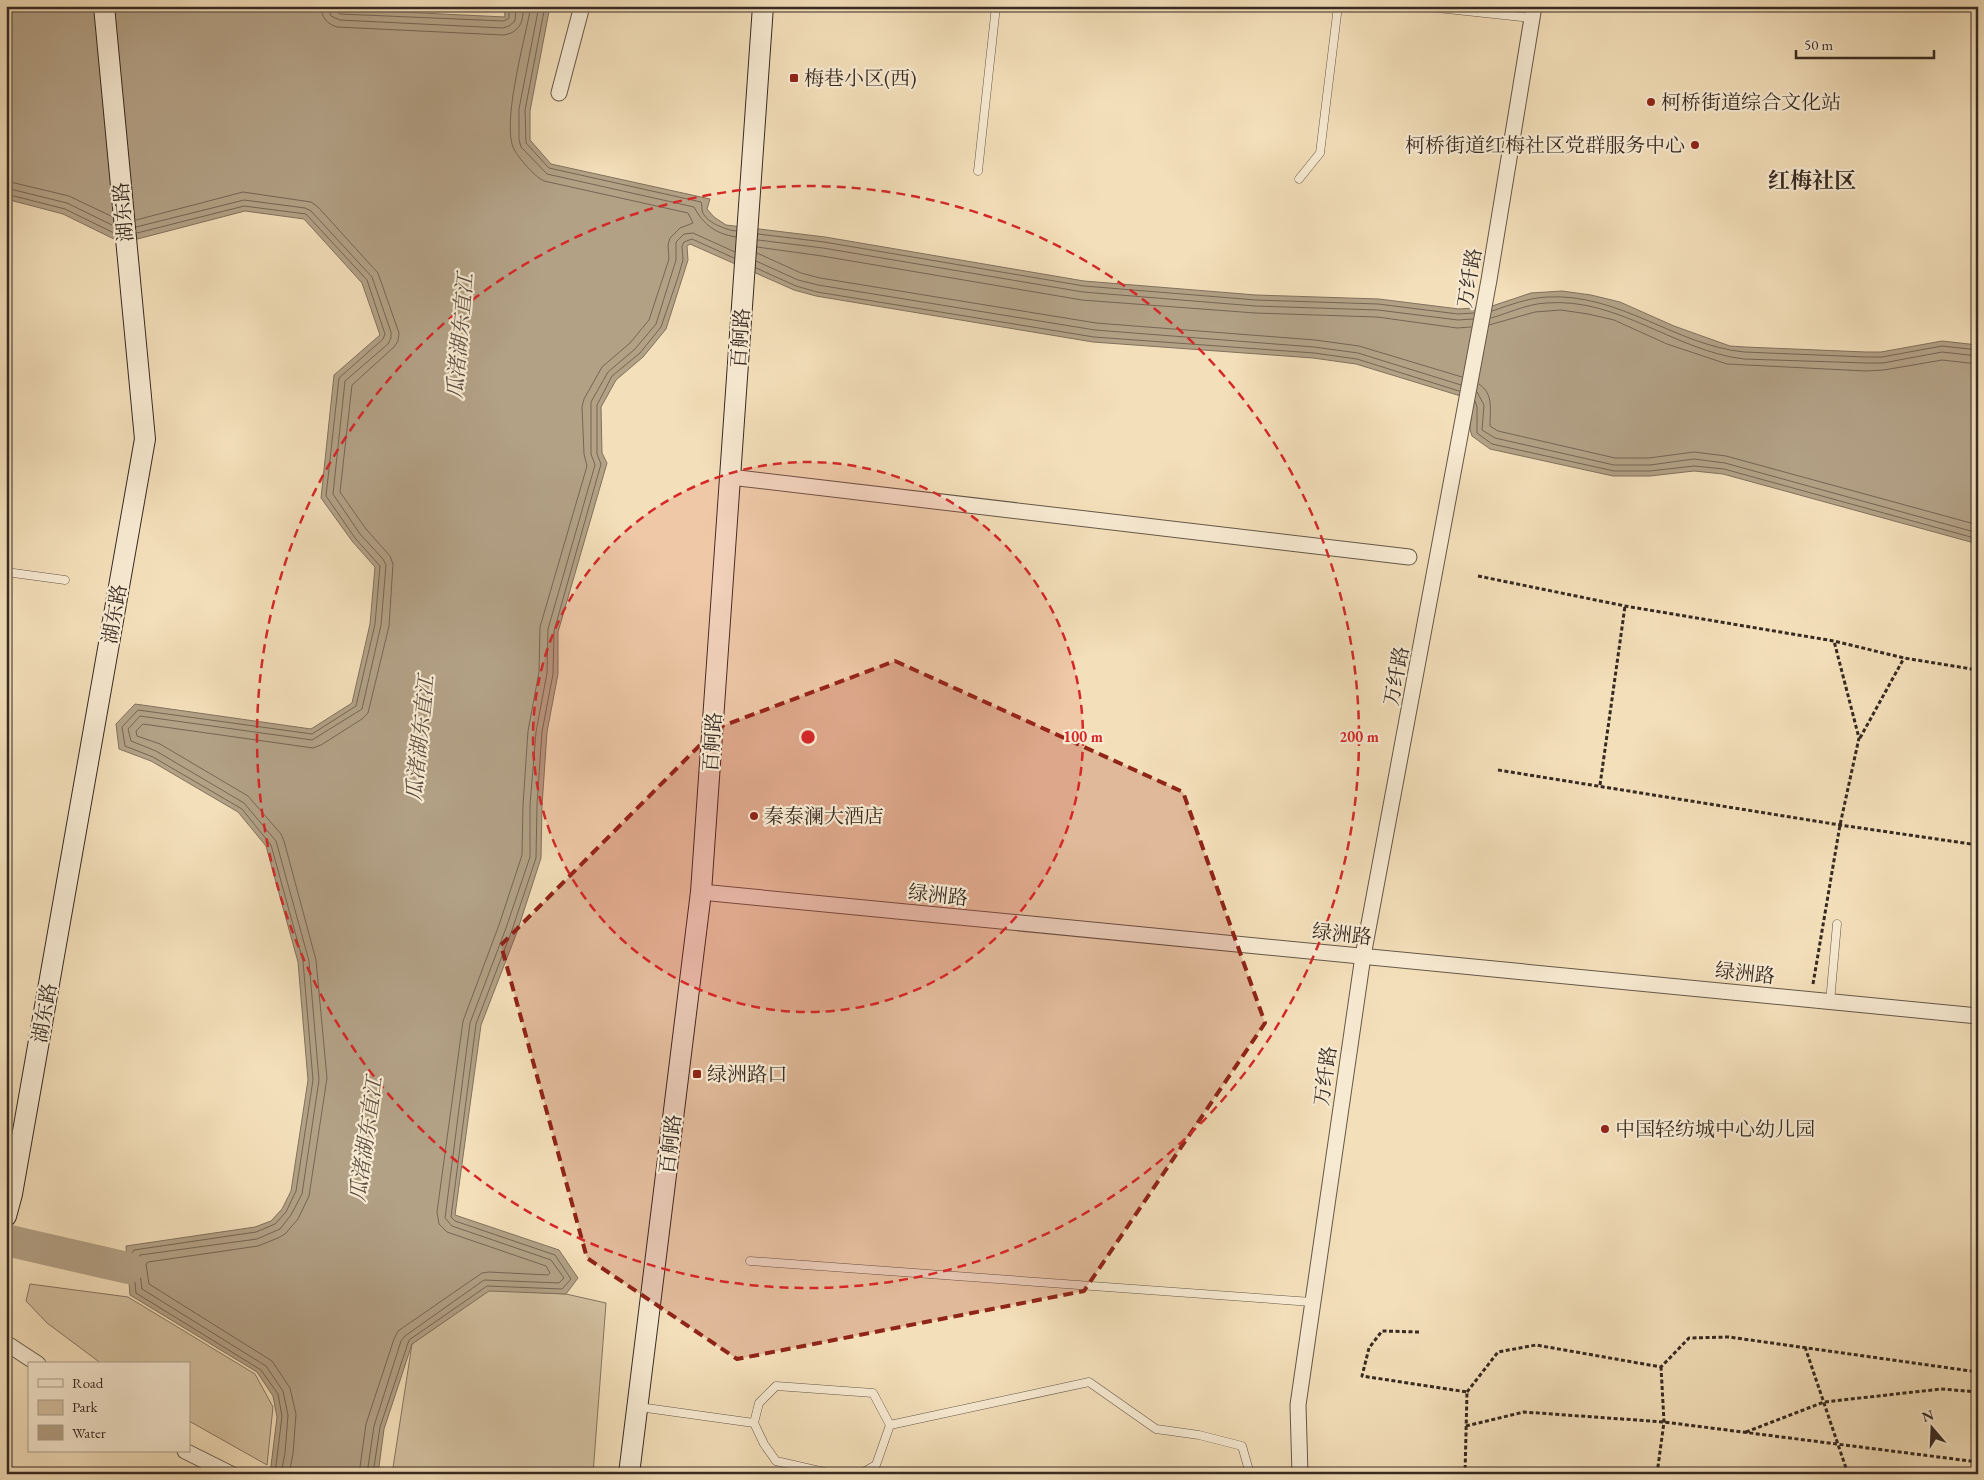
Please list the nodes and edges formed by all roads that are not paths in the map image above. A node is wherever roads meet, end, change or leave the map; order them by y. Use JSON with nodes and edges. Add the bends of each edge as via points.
{"nodes":[{"id":1,"x":104,"y":6,"type":"edge"},
{"id":2,"x":582,"y":6,"type":"edge"},
{"id":3,"x":763,"y":6,"type":"edge"},
{"id":4,"x":996,"y":6,"type":"edge"},
{"id":5,"x":1338,"y":6,"type":"edge"},
{"id":6,"x":1419,"y":6,"type":"edge"},
{"id":7,"x":1533,"y":12,"type":"edge"},
{"id":8,"x":559,"y":93,"type":"dead end"},
{"id":9,"x":978,"y":171,"type":"dead end"},
{"id":10,"x":1299,"y":179,"type":"dead end"},
{"id":11,"x":730,"y":476,"type":"junction"},
{"id":12,"x":1409,"y":557,"type":"dead end"},
{"id":13,"x":6,"y":572,"type":"edge"},
{"id":14,"x":65,"y":580,"type":"dead end"},
{"id":15,"x":701,"y":892,"type":"junction"},
{"id":16,"x":1837,"y":924,"type":"dead end"},
{"id":17,"x":1363,"y":956,"type":"junction"},
{"id":18,"x":1830,"y":1002,"type":"junction"},
{"id":19,"x":1978,"y":1016,"type":"edge"},
{"id":20,"x":6,"y":1216,"type":"edge"},
{"id":21,"x":750,"y":1261,"type":"dead end"},
{"id":22,"x":1312,"y":1302,"type":"junction"},
{"id":23,"x":6,"y":1343,"type":"edge"},
{"id":24,"x":35,"y":1362,"type":"edge"},
{"id":25,"x":637,"y":1407,"type":"junction"},
{"id":26,"x":754,"y":1423,"type":"junction"},
{"id":27,"x":890,"y":1425,"type":"junction"},
{"id":28,"x":190,"y":1455,"type":"edge"},
{"id":29,"x":230,"y":1474,"type":"edge"},
{"id":30,"x":629,"y":1474,"type":"edge"},
{"id":31,"x":833,"y":1474,"type":"edge"},
{"id":32,"x":860,"y":1474,"type":"edge"},
{"id":33,"x":1250,"y":1474,"type":"edge"},
{"id":34,"x":1300,"y":1474,"type":"edge"}],
"edges":[{"from":1,"to":20,"type":"street","name":"湖东路","via":[[145,439]]},
{"from":2,"to":8,"type":"street"},
{"from":3,"to":11,"type":"street","name":"百舸路"},
{"from":4,"to":9,"type":"lane"},
{"from":5,"to":10,"type":"lane","via":[[1320,153]]},
{"from":6,"to":7,"type":"lane"},
{"from":7,"to":17,"type":"street","name":"万纤路","via":[[1490,280]]},
{"from":11,"to":12,"type":"street"},
{"from":11,"to":15,"type":"street","name":"百舸路"},
{"from":13,"to":14,"type":"lane"},
{"from":15,"to":17,"type":"street","name":"绿洲路"},
{"from":15,"to":25,"type":"street","name":"百舸路"},
{"from":16,"to":18,"type":"lane"},
{"from":17,"to":18,"type":"street","name":"绿洲路"},
{"from":17,"to":22,"type":"street","name":"万纤路"},
{"from":18,"to":19,"type":"street","name":"绿洲路"},
{"from":21,"to":22,"type":"lane"},
{"from":22,"to":34,"type":"street","name":"万纤路","via":[[1298,1406]]},
{"from":23,"to":24,"type":"street"},
{"from":25,"to":26,"type":"lane"},
{"from":25,"to":30,"type":"street","name":"百舸路"},
{"from":26,"to":27,"type":"lane","via":[[759,1403],[776,1386],[873,1393]]},
{"from":26,"to":31,"type":"lane","via":[[776,1461]]},
{"from":27,"to":32,"type":"lane","via":[[876,1465]]},
{"from":27,"to":33,"type":"lane","via":[[1089,1382],[1156,1429],[1242,1446]]},
{"from":28,"to":29,"type":"street"}]}
